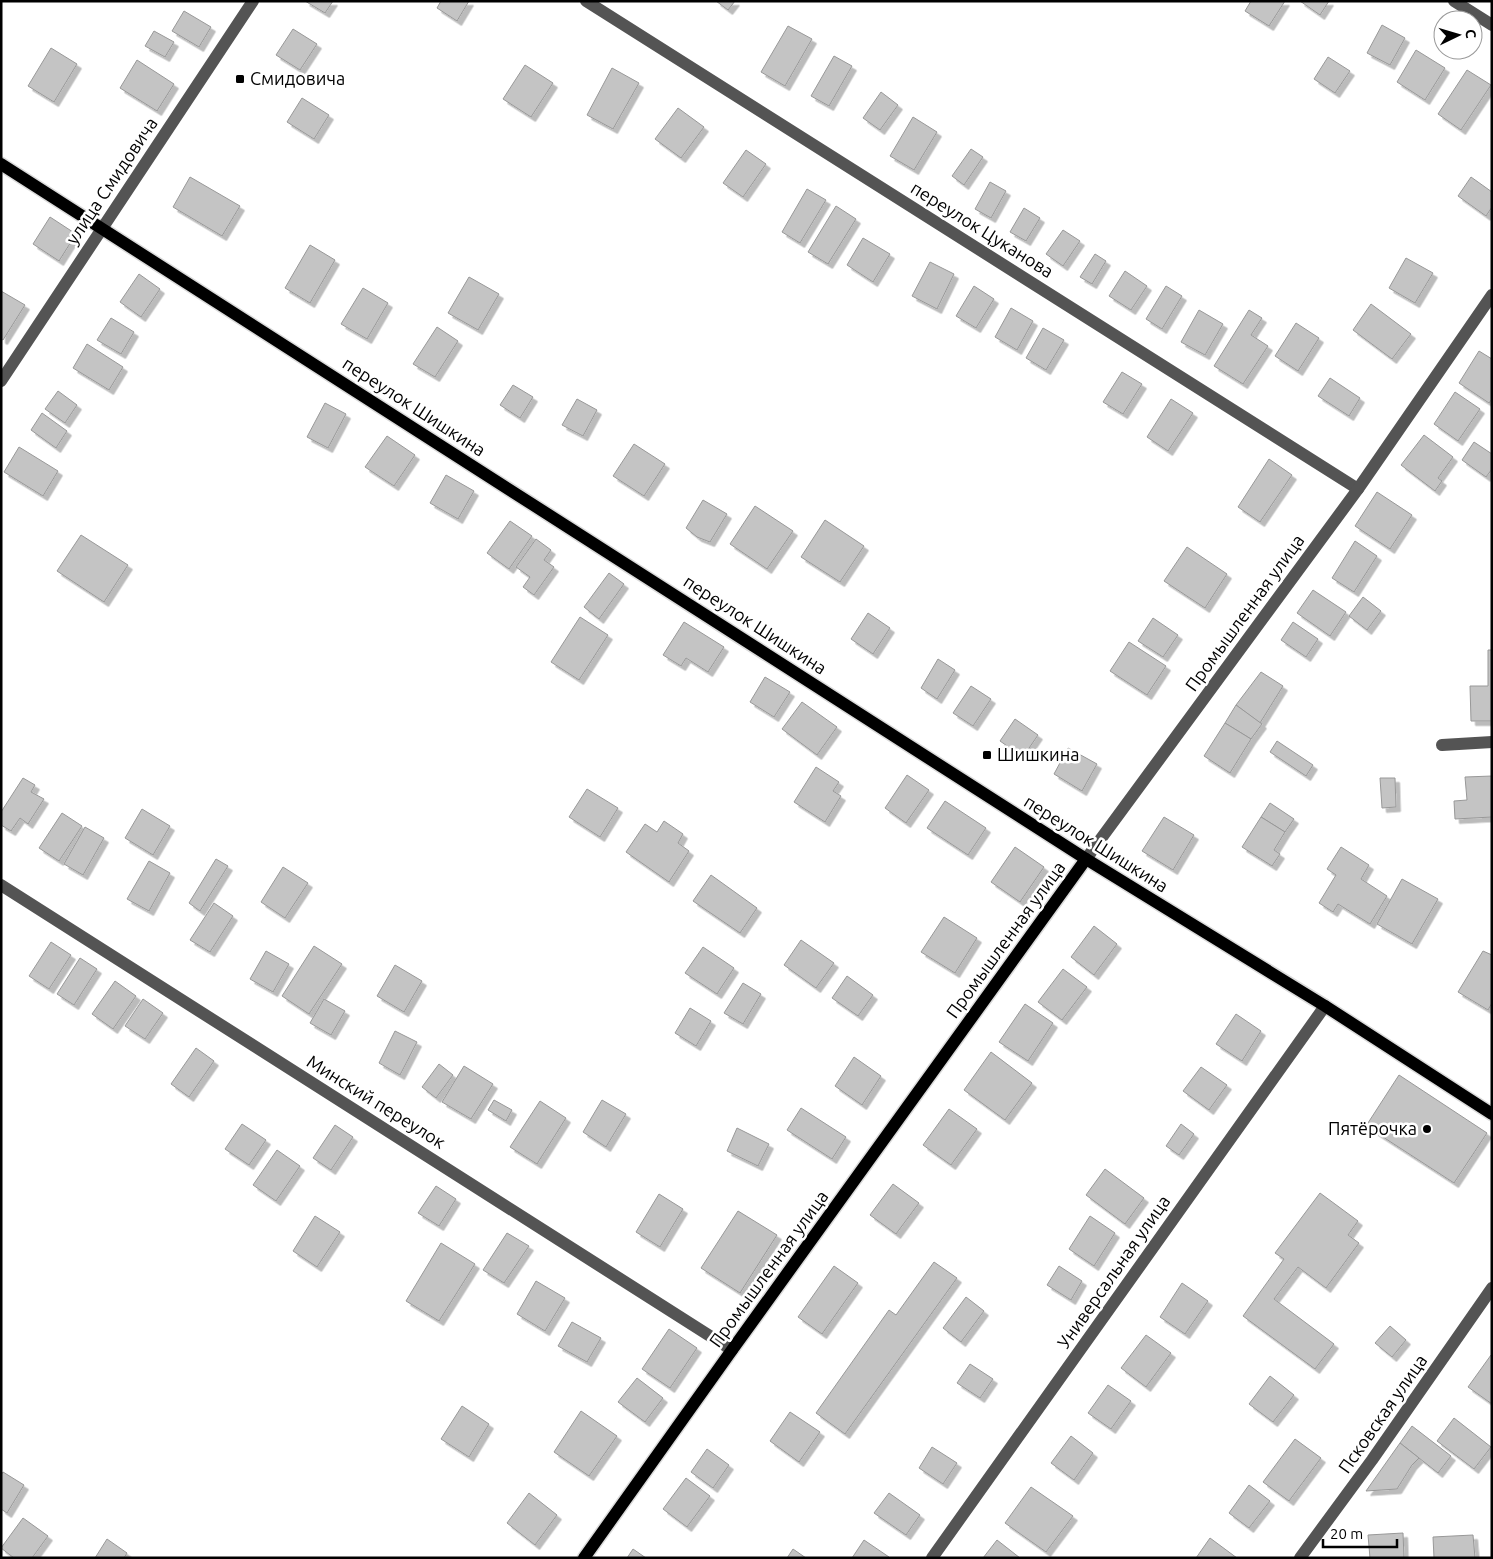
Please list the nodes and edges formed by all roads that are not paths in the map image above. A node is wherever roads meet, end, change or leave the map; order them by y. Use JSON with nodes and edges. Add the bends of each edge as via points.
{"nodes":[{"id":1,"x":253,"y":1,"type":"edge"},
{"id":2,"x":586,"y":1,"type":"edge"},
{"id":3,"x":1454,"y":1,"type":"edge"},
{"id":4,"x":1492,"y":25,"type":"edge"},
{"id":5,"x":1,"y":164,"type":"edge"},
{"id":6,"x":102,"y":228,"type":"junction"},
{"id":7,"x":1492,"y":295,"type":"edge"},
{"id":8,"x":1,"y":381,"type":"edge"},
{"id":9,"x":1358,"y":489,"type":"junction"},
{"id":10,"x":1492,"y":742,"type":"edge"},
{"id":11,"x":1442,"y":745,"type":"dead end"},
{"id":12,"x":1086,"y":859,"type":"junction"},
{"id":13,"x":1,"y":885,"type":"edge"},
{"id":14,"x":1324,"y":1006,"type":"junction"},
{"id":15,"x":1492,"y":1114,"type":"edge"},
{"id":16,"x":1492,"y":1288,"type":"edge"},
{"id":17,"x":732,"y":1350,"type":"junction"},
{"id":18,"x":584,"y":1558,"type":"edge"},
{"id":19,"x":932,"y":1558,"type":"edge"},
{"id":20,"x":1300,"y":1558,"type":"edge"}],
"edges":[{"from":1,"to":6,"type":"street","name":"улица Смидовича"},
{"from":2,"to":9,"type":"street","name":"переулок Цуканова"},
{"from":3,"to":4,"type":"street"},
{"from":5,"to":6,"type":"main road","name":"переулок Шишкина"},
{"from":6,"to":8,"type":"street","name":"улица Смидовича"},
{"from":6,"to":12,"type":"main road","name":"переулок Шишкина"},
{"from":7,"to":9,"type":"street","name":"Промышленная улица"},
{"from":9,"to":12,"type":"street","name":"Промышленная улица"},
{"from":10,"to":11,"type":"street"},
{"from":12,"to":14,"type":"main road","name":"переулок Шишкина"},
{"from":12,"to":17,"type":"main road","name":"Промышленная улица"},
{"from":13,"to":17,"type":"street","name":"Минский переулок"},
{"from":14,"to":15,"type":"main road","name":"переулок Шишкина"},
{"from":14,"to":19,"type":"street","name":"Универсальная улица"},
{"from":16,"to":20,"type":"street","name":"Псковская улица"},
{"from":17,"to":18,"type":"main road","name":"Промышленная улица"}]}
